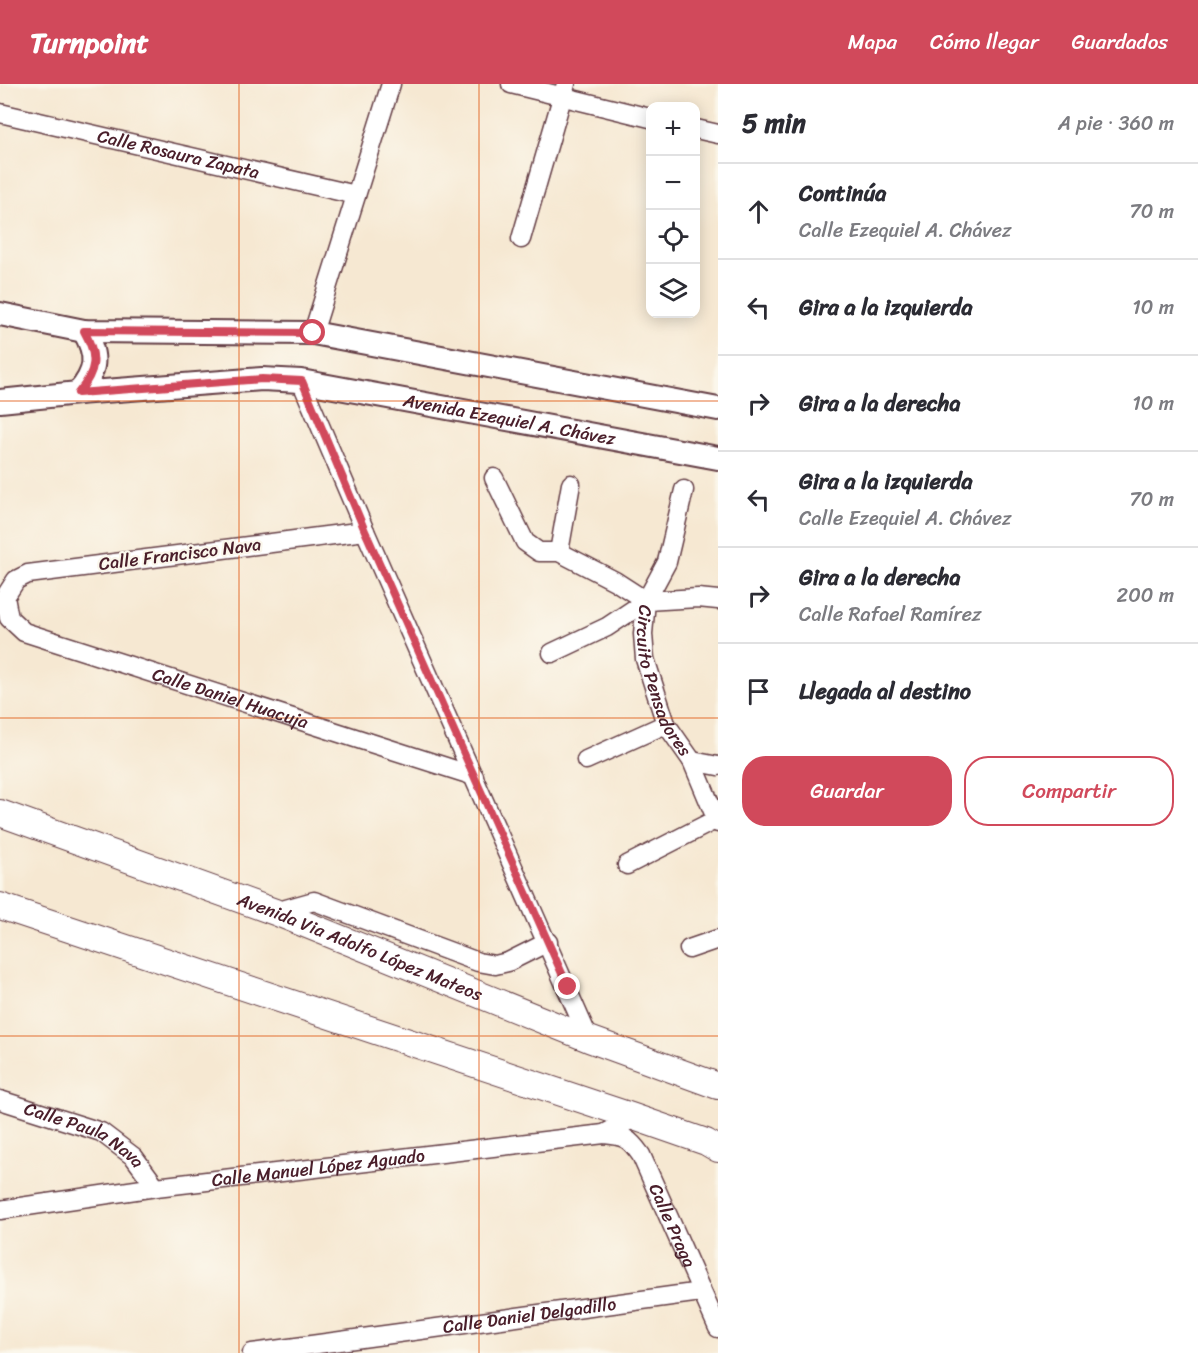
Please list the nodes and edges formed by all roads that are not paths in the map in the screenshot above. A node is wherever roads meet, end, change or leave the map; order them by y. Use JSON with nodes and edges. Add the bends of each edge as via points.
{"nodes":[{"id":1,"x":391,"y":84,"type":"edge"},
{"id":2,"x":511,"y":84,"type":"edge"},
{"id":3,"x":564,"y":91,"type":"edge"},
{"id":4,"x":0,"y":113,"type":"edge"},
{"id":5,"x":646,"y":116,"type":"edge"},
{"id":6,"x":700,"y":130,"type":"edge"},
{"id":7,"x":718,"y":134,"type":"edge"},
{"id":8,"x":356,"y":195,"type":"junction"},
{"id":9,"x":521,"y":239,"type":"dead end"},
{"id":10,"x":0,"y":314,"type":"edge"},
{"id":11,"x":84,"y":331,"type":"junction"},
{"id":12,"x":313,"y":333,"type":"junction"},
{"id":13,"x":302,"y":381,"type":"junction"},
{"id":14,"x":78,"y":393,"type":"junction"},
{"id":15,"x":0,"y":401,"type":"edge"},
{"id":16,"x":718,"y":409,"type":"edge"},
{"id":17,"x":718,"y":458,"type":"edge"},
{"id":18,"x":494,"y":478,"type":"dead end"},
{"id":19,"x":571,"y":484,"type":"dead end"},
{"id":20,"x":684,"y":490,"type":"dead end"},
{"id":21,"x":365,"y":531,"type":"junction"},
{"id":22,"x":559,"y":552,"type":"junction"},
{"id":23,"x":5,"y":597,"type":"joint"},
{"id":24,"x":718,"y":600,"type":"edge"},
{"id":25,"x":646,"y":601,"type":"junction"},
{"id":26,"x":552,"y":653,"type":"dead end"},
{"id":27,"x":666,"y":724,"type":"junction"},
{"id":28,"x":586,"y":760,"type":"dead end"},
{"id":29,"x":692,"y":761,"type":"junction"},
{"id":30,"x":718,"y":766,"type":"edge"},
{"id":31,"x":474,"y":776,"type":"junction"},
{"id":32,"x":0,"y":813,"type":"edge"},
{"id":33,"x":717,"y":821,"type":"edge"},
{"id":34,"x":627,"y":865,"type":"dead end"},
{"id":35,"x":0,"y":906,"type":"edge"},
{"id":36,"x":275,"y":912,"type":"junction"},
{"id":37,"x":718,"y":939,"type":"edge"},
{"id":38,"x":548,"y":942,"type":"junction"},
{"id":39,"x":689,"y":949,"type":"dead end"},
{"id":40,"x":589,"y":1039,"type":"junction"},
{"id":41,"x":718,"y":1086,"type":"edge"},
{"id":42,"x":0,"y":1100,"type":"edge"},
{"id":43,"x":639,"y":1119,"type":"junction"},
{"id":44,"x":604,"y":1134,"type":"junction"},
{"id":45,"x":718,"y":1149,"type":"edge"},
{"id":46,"x":641,"y":1155,"type":"junction"},
{"id":47,"x":156,"y":1187,"type":"junction"},
{"id":48,"x":0,"y":1210,"type":"edge"},
{"id":49,"x":701,"y":1292,"type":"junction"},
{"id":50,"x":718,"y":1328,"type":"edge"},
{"id":51,"x":252,"y":1353,"type":"edge"}],
"edges":[{"from":1,"to":8,"type":"street"},
{"from":2,"to":3,"type":"street"},
{"from":3,"to":5,"type":"street"},
{"from":3,"to":9,"type":"street"},
{"from":4,"to":8,"type":"street","name":"Calle Rosaura Zapata"},
{"from":6,"to":7,"type":"street"},
{"from":8,"to":12,"type":"street"},
{"from":10,"to":11,"type":"street"},
{"from":11,"to":12,"type":"street"},
{"from":11,"to":14,"type":"street","via":[[92,346],[94,363],[89,380]]},
{"from":12,"to":16,"type":"street"},
{"from":13,"to":14,"type":"street","name":"Avenida Ezequiel A. Chávez","via":[[262,379]]},
{"from":13,"to":17,"type":"street","name":"Avenida Ezequiel A. Chávez"},
{"from":13,"to":21,"type":"street"},
{"from":14,"to":15,"type":"street","name":"Avenida Ezequiel A. Chávez"},
{"from":18,"to":22,"type":"street","via":[[525,542],[539,552]]},
{"from":19,"to":22,"type":"street"},
{"from":20,"to":25,"type":"street","via":[[668,562]]},
{"from":21,"to":23,"type":"street","name":"Calle Francisco Nava","via":[[28,574],[16,580]]},
{"from":21,"to":31,"type":"street"},
{"from":22,"to":25,"type":"street"},
{"from":23,"to":31,"type":"street","name":"Calle Daniel Huacuja","via":[[9,618],[24,632]]},
{"from":24,"to":25,"type":"street","name":"Circuito Pensadores"},
{"from":25,"to":26,"type":"street","via":[[607,627]]},
{"from":25,"to":27,"type":"street","name":"Circuito Pensadores","via":[[645,659]]},
{"from":27,"to":28,"type":"street"},
{"from":27,"to":29,"type":"street","name":"Circuito Pensadores"},
{"from":29,"to":30,"type":"street"},
{"from":29,"to":33,"type":"street","name":"Circuito Pensadores"},
{"from":31,"to":38,"type":"street"},
{"from":32,"to":36,"type":"main road","name":"Avenida Via Adolfo López Mateos"},
{"from":33,"to":34,"type":"street"},
{"from":35,"to":43,"type":"main road"},
{"from":36,"to":38,"type":"street","via":[[314,901],[495,965]]},
{"from":36,"to":40,"type":"main road","name":"Avenida Via Adolfo López Mateos"},
{"from":37,"to":39,"type":"street"},
{"from":38,"to":40,"type":"street"},
{"from":40,"to":41,"type":"main road","name":"Avenida Via Adolfo López Mateos"},
{"from":42,"to":47,"type":"street","name":"Calle Paula Nava","via":[[101,1132],[134,1157]]},
{"from":43,"to":44,"type":"street","name":"Calle Manuel López Aguado"},
{"from":43,"to":45,"type":"main road"},
{"from":43,"to":46,"type":"street"},
{"from":44,"to":46,"type":"street","name":"Calle Praga","via":[[622,1136]]},
{"from":44,"to":47,"type":"street","name":"Calle Manuel López Aguado"},
{"from":46,"to":49,"type":"street","name":"Calle Praga"},
{"from":47,"to":48,"type":"street","name":"Calle Manuel López Aguado"},
{"from":49,"to":50,"type":"street","name":"Calle Praga"},
{"from":49,"to":51,"type":"street","name":"Calle Daniel Delgadillo"}]}
